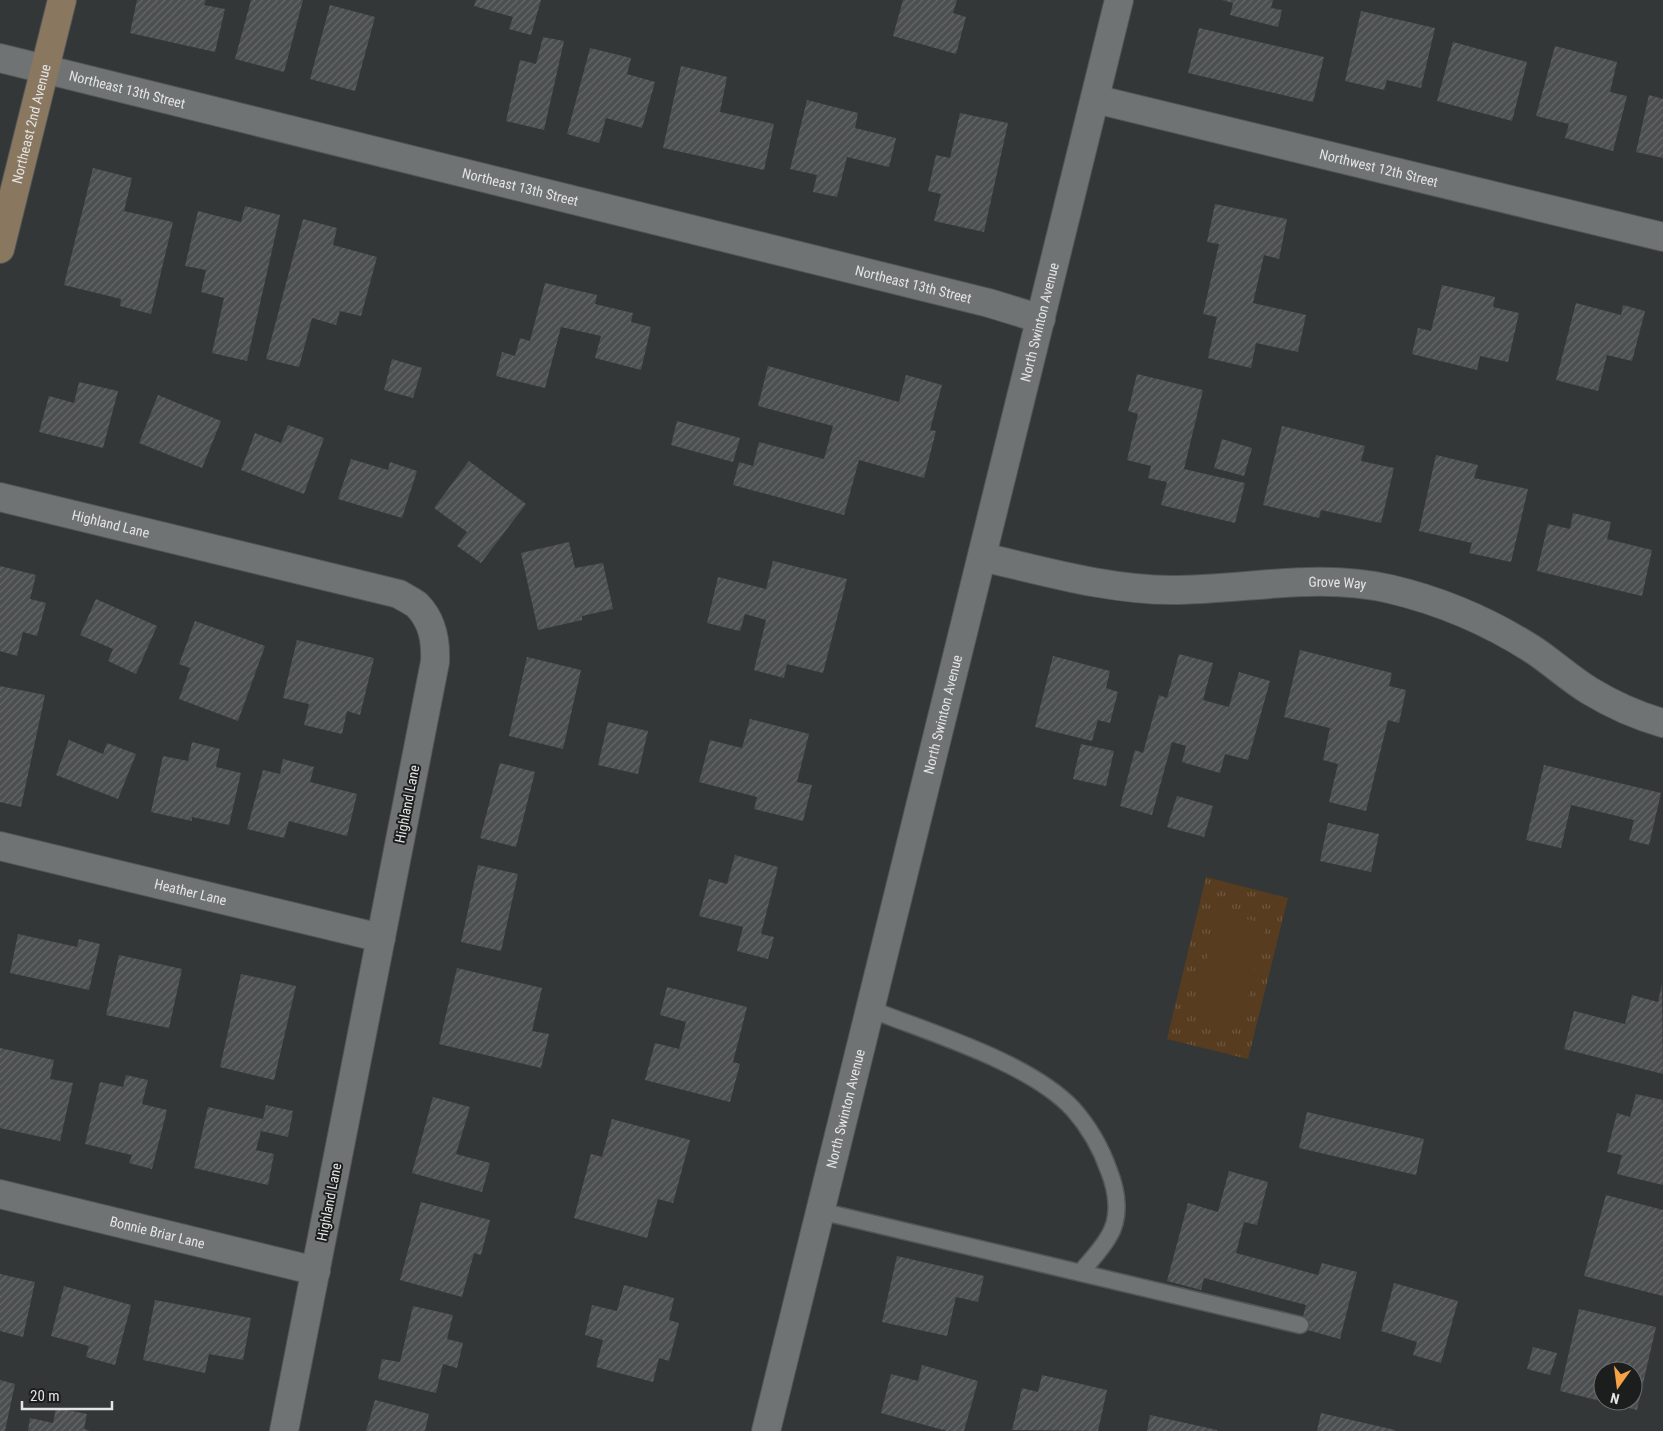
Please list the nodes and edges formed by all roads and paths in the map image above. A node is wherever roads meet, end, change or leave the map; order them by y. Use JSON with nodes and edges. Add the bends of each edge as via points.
{"nodes":[{"id":1,"x":62,"y":0,"type":"edge"},
{"id":2,"x":1119,"y":0,"type":"edge"},
{"id":3,"x":0,"y":58,"type":"edge"},
{"id":4,"x":45,"y":68,"type":"junction"},
{"id":5,"x":1095,"y":98,"type":"junction"},
{"id":6,"x":1663,"y":237,"type":"edge"},
{"id":7,"x":0,"y":249,"type":"edge"},
{"id":8,"x":1041,"y":319,"type":"junction"},
{"id":9,"x":0,"y":497,"type":"edge"},
{"id":10,"x":982,"y":557,"type":"junction"},
{"id":11,"x":1663,"y":723,"type":"edge"},
{"id":12,"x":0,"y":846,"type":"edge"},
{"id":13,"x":381,"y":938,"type":"junction"},
{"id":14,"x":870,"y":1009,"type":"junction"},
{"id":15,"x":0,"y":1194,"type":"edge"},
{"id":16,"x":820,"y":1211,"type":"junction"},
{"id":17,"x":316,"y":1271,"type":"junction"},
{"id":18,"x":1081,"y":1272,"type":"junction"},
{"id":19,"x":1300,"y":1325,"type":"dead end"},
{"id":20,"x":284,"y":1431,"type":"edge"},
{"id":21,"x":766,"y":1431,"type":"edge"}],
"edges":[{"from":1,"to":4,"type":"street","name":"Northeast 2nd Avenue"},
{"from":2,"to":5,"type":"street","name":"North Swinton Avenue"},
{"from":3,"to":4,"type":"street","name":"Northeast 13th Street"},
{"from":4,"to":7,"type":"street","name":"Northeast 2nd Avenue"},
{"from":4,"to":8,"type":"street","name":"Northeast 13th Street","via":[[969,298]]},
{"from":5,"to":6,"type":"street","name":"Northwest 12th Street"},
{"from":5,"to":8,"type":"street","name":"North Swinton Avenue"},
{"from":8,"to":10,"type":"street","name":"North Swinton Avenue"},
{"from":9,"to":13,"type":"street","name":"Highland Lane","via":[[400,594],[417,605],[429,622],[436,642],[435,662]]},
{"from":10,"to":11,"type":"street","name":"Grove Way","via":[[1102,584],[1169,590],[1284,582],[1336,582],[1388,589],[1439,602],[1487,623],[1532,649],[1590,691],[1630,712]]},
{"from":10,"to":14,"type":"street","name":"North Swinton Avenue"},
{"from":12,"to":13,"type":"street","name":"Heather Lane"},
{"from":13,"to":17,"type":"street","name":"Highland Lane"},
{"from":14,"to":16,"type":"street","name":"North Swinton Avenue"},
{"from":14,"to":18,"type":"lane","via":[[969,1047],[1011,1067],[1047,1087],[1085,1124],[1114,1182],[1117,1213],[1110,1236]]},
{"from":15,"to":17,"type":"street","name":"Bonnie Briar Lane"},
{"from":16,"to":18,"type":"lane"},
{"from":16,"to":21,"type":"street","name":"North Swinton Avenue"},
{"from":17,"to":20,"type":"street","name":"Highland Lane"},
{"from":18,"to":19,"type":"lane"}]}
